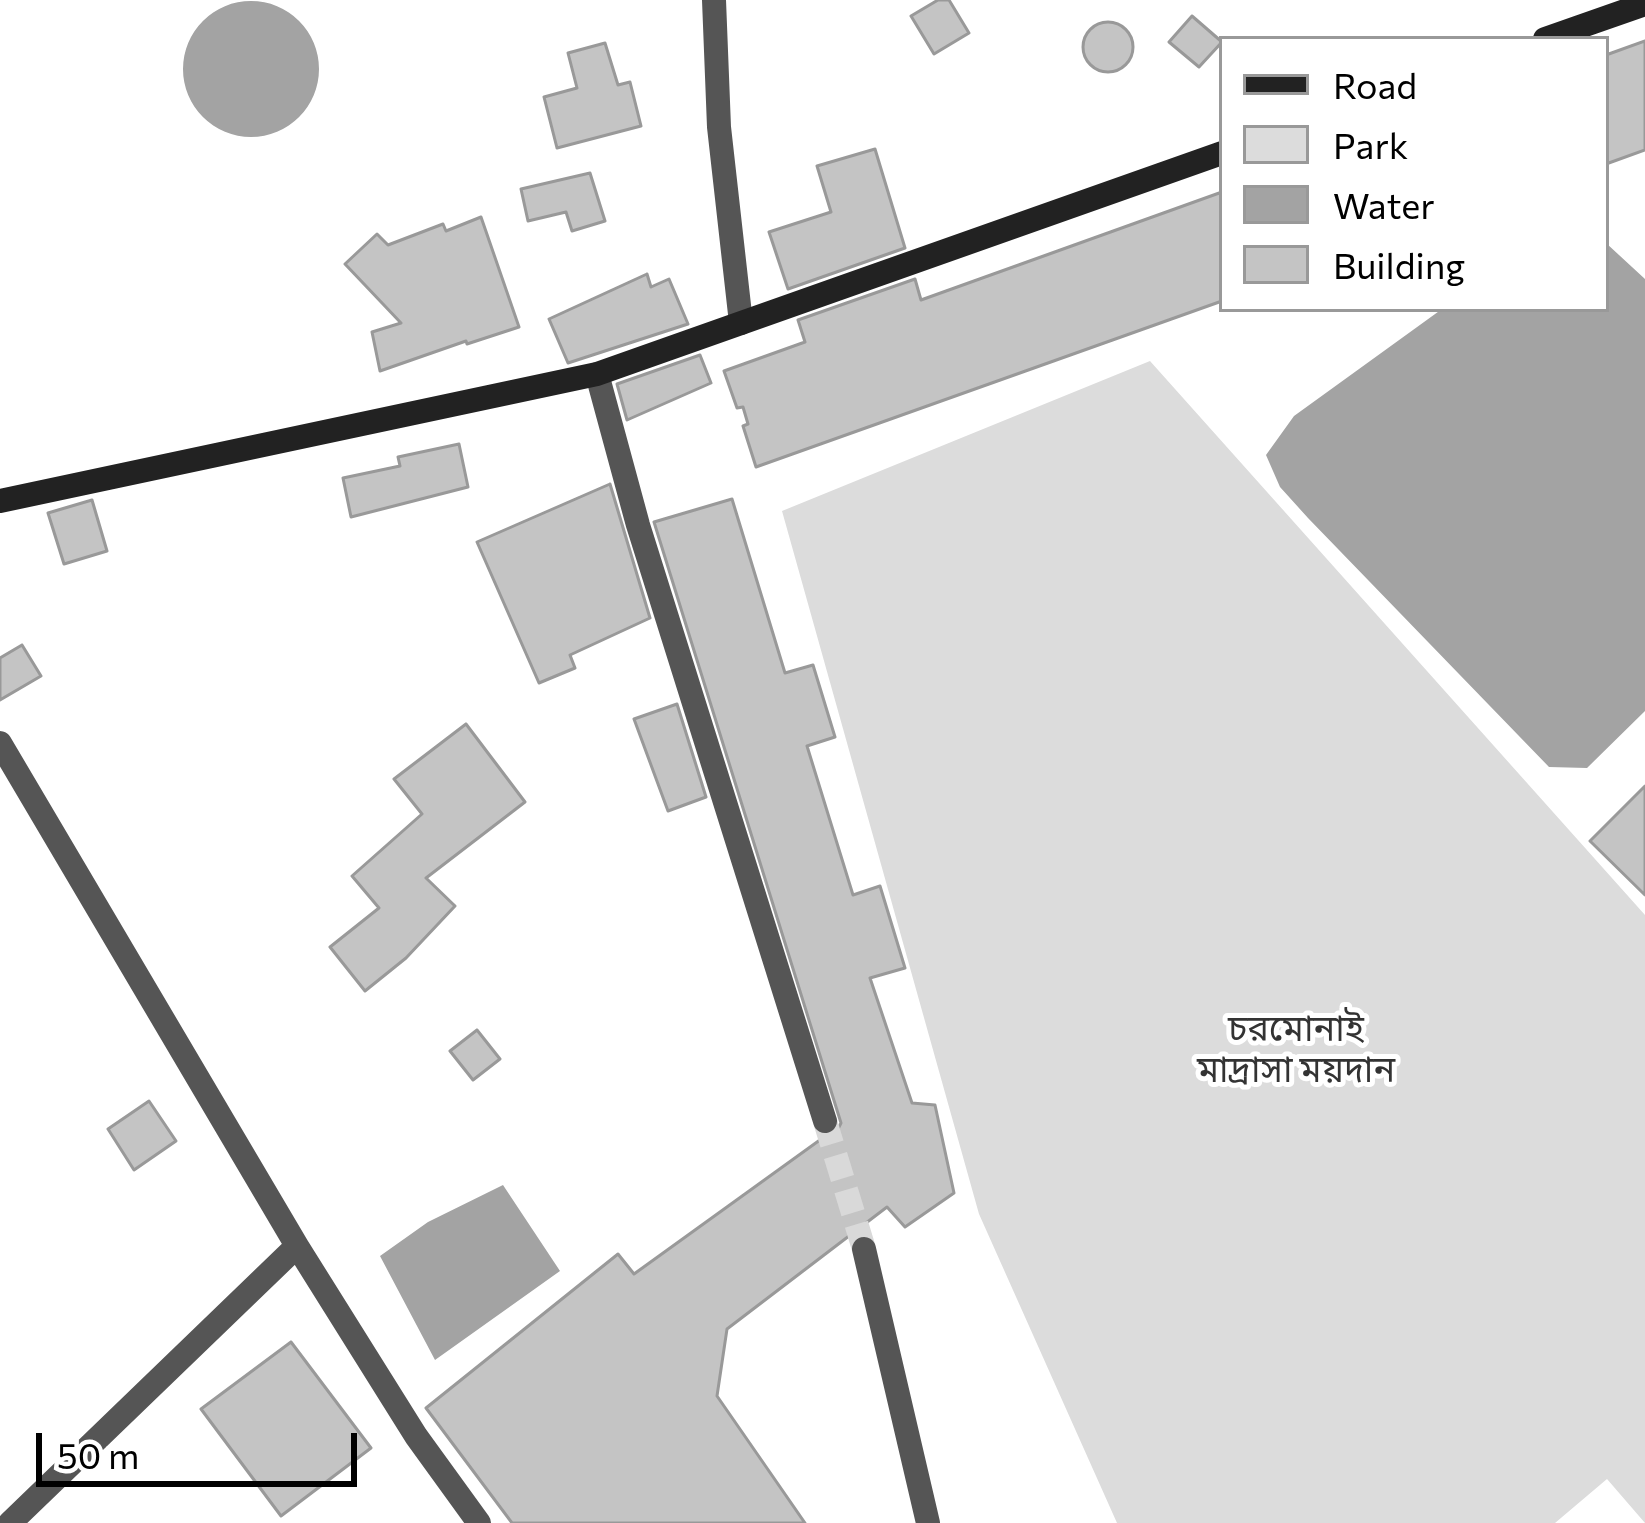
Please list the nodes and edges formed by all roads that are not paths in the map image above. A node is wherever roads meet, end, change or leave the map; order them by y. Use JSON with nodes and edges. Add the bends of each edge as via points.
{"nodes":[{"id":1,"x":713,"y":0,"type":"edge"},
{"id":2,"x":1645,"y":4,"type":"edge"},
{"id":3,"x":1554,"y":36,"type":"edge"},
{"id":4,"x":1219,"y":154,"type":"edge"},
{"id":5,"x":741,"y":323,"type":"junction"},
{"id":6,"x":597,"y":374,"type":"junction"},
{"id":7,"x":0,"y":501,"type":"edge"},
{"id":8,"x":0,"y":743,"type":"edge"},
{"id":9,"x":825,"y":1121,"type":"tunnel mouth"},
{"id":10,"x":296,"y":1246,"type":"junction"},
{"id":11,"x":863,"y":1249,"type":"tunnel mouth"},
{"id":12,"x":10,"y":1523,"type":"edge"},
{"id":13,"x":479,"y":1523,"type":"edge"},
{"id":14,"x":928,"y":1523,"type":"edge"}],
"edges":[{"from":1,"to":5,"type":"street"},
{"from":2,"to":3,"type":"main road"},
{"from":4,"to":5,"type":"main road"},
{"from":5,"to":6,"type":"main road"},
{"from":6,"to":7,"type":"main road"},
{"from":6,"to":9,"type":"street"},
{"from":8,"to":10,"type":"street"},
{"from":10,"to":12,"type":"street"},
{"from":10,"to":13,"type":"street"},
{"from":11,"to":14,"type":"street"}]}
